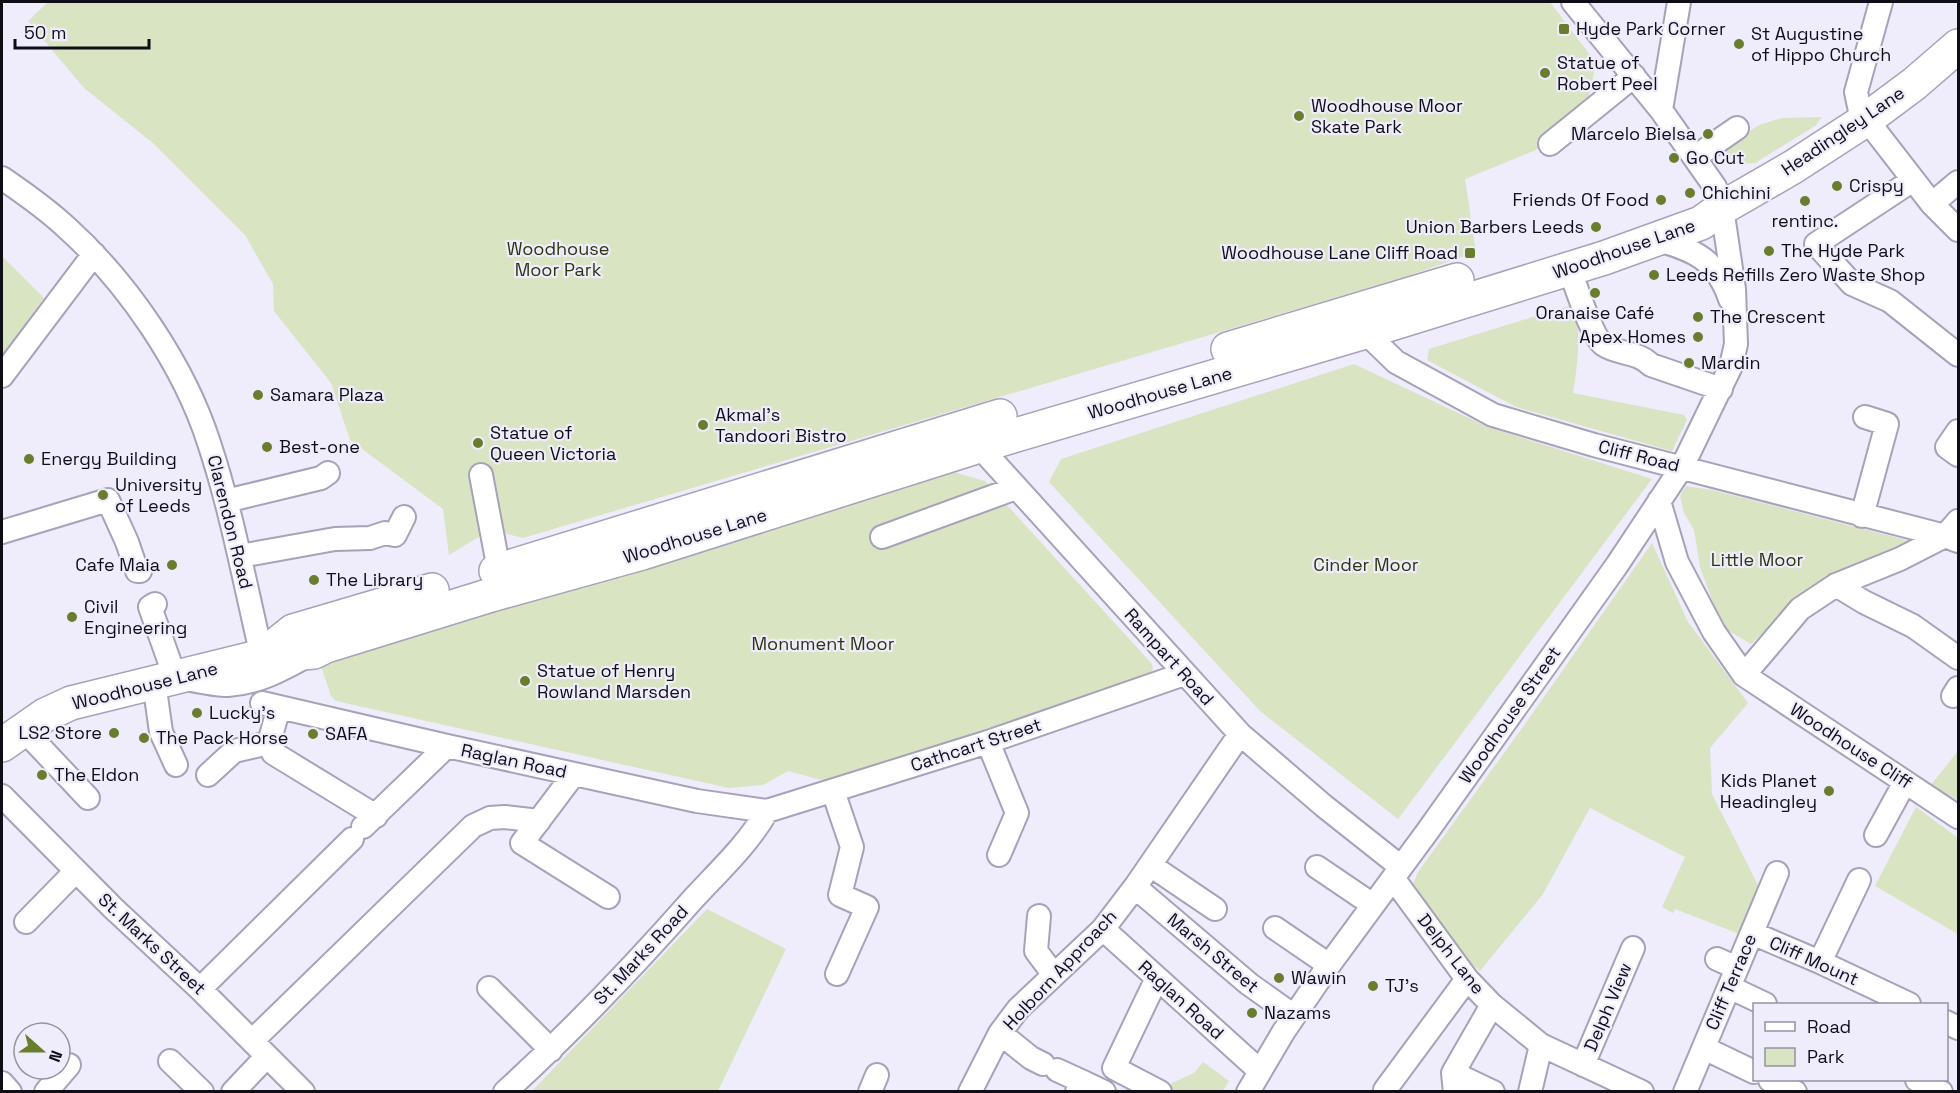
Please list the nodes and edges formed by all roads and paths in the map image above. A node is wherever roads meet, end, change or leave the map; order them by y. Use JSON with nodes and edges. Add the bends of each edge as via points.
{"nodes":[{"id":1,"x":1573,"y":2,"type":"edge"},
{"id":2,"x":1679,"y":2,"type":"edge"},
{"id":3,"x":1881,"y":2,"type":"edge"},
{"id":4,"x":1959,"y":46,"type":"edge"},
{"id":5,"x":1634,"y":76,"type":"junction"},
{"id":6,"x":1661,"y":110,"type":"junction"},
{"id":7,"x":1867,"y":119,"type":"junction"},
{"id":8,"x":1737,"y":128,"type":"dead end"},
{"id":9,"x":1550,"y":144,"type":"dead end"},
{"id":10,"x":1695,"y":157,"type":"junction"},
{"id":11,"x":2,"y":178,"type":"edge"},
{"id":12,"x":1913,"y":180,"type":"junction"},
{"id":13,"x":1959,"y":182,"type":"edge"},
{"id":14,"x":1932,"y":204,"type":"junction"},
{"id":15,"x":1722,"y":208,"type":"junction"},
{"id":16,"x":1959,"y":230,"type":"edge"},
{"id":17,"x":1655,"y":239,"type":"junction"},
{"id":18,"x":94,"y":254,"type":"junction"},
{"id":19,"x":1569,"y":268,"type":"junction"},
{"id":20,"x":1360,"y":321,"type":"junction"},
{"id":21,"x":1736,"y":321,"type":"junction"},
{"id":22,"x":1959,"y":355,"type":"edge"},
{"id":23,"x":2,"y":376,"type":"edge"},
{"id":24,"x":1720,"y":389,"type":"junction"},
{"id":25,"x":1864,"y":417,"type":"dead end"},
{"id":26,"x":1959,"y":431,"type":"edge"},
{"id":27,"x":968,"y":437,"type":"junction"},
{"id":28,"x":1959,"y":455,"type":"edge"},
{"id":29,"x":1682,"y":467,"type":"junction"},
{"id":30,"x":328,"y":473,"type":"dead end"},
{"id":31,"x":481,"y":475,"type":"dead end"},
{"id":32,"x":1016,"y":488,"type":"junction"},
{"id":33,"x":226,"y":501,"type":"junction"},
{"id":34,"x":1659,"y":501,"type":"junction"},
{"id":35,"x":1863,"y":516,"type":"junction"},
{"id":36,"x":404,"y":517,"type":"dead end"},
{"id":37,"x":2,"y":532,"type":"edge"},
{"id":38,"x":1954,"y":532,"type":"edge"},
{"id":39,"x":882,"y":537,"type":"dead end"},
{"id":40,"x":240,"y":556,"type":"junction"},
{"id":41,"x":499,"y":570,"type":"junction"},
{"id":42,"x":140,"y":571,"type":"dead end"},
{"id":43,"x":1836,"y":585,"type":"junction"},
{"id":44,"x":155,"y":604,"type":"dead end"},
{"id":45,"x":314,"y":652,"type":"junction"},
{"id":46,"x":262,"y":656,"type":"junction"},
{"id":47,"x":1959,"y":658,"type":"edge"},
{"id":48,"x":1184,"y":674,"type":"junction"},
{"id":49,"x":1744,"y":675,"type":"junction"},
{"id":50,"x":165,"y":680,"type":"junction"},
{"id":51,"x":1240,"y":734,"type":"junction"},
{"id":52,"x":12,"y":737,"type":"edge"},
{"id":53,"x":988,"y":742,"type":"junction"},
{"id":54,"x":447,"y":747,"type":"junction"},
{"id":55,"x":269,"y":754,"type":"junction"},
{"id":56,"x":176,"y":765,"type":"dead end"},
{"id":57,"x":574,"y":774,"type":"junction"},
{"id":58,"x":208,"y":775,"type":"dead end"},
{"id":59,"x":1905,"y":782,"type":"junction"},
{"id":60,"x":833,"y":791,"type":"junction"},
{"id":61,"x":2,"y":796,"type":"edge"},
{"id":62,"x":88,"y":798,"type":"dead end"},
{"id":63,"x":767,"y":811,"type":"junction"},
{"id":64,"x":1959,"y":817,"type":"edge"},
{"id":65,"x":539,"y":821,"type":"junction"},
{"id":66,"x":364,"y":827,"type":"junction"},
{"id":67,"x":1876,"y":835,"type":"dead end"},
{"id":68,"x":999,"y":855,"type":"dead end"},
{"id":69,"x":1150,"y":865,"type":"junction"},
{"id":70,"x":1317,"y":867,"type":"dead end"},
{"id":71,"x":76,"y":871,"type":"junction"},
{"id":72,"x":1397,"y":872,"type":"junction"},
{"id":73,"x":1777,"y":873,"type":"dead end"},
{"id":74,"x":1859,"y":880,"type":"dead end"},
{"id":75,"x":1135,"y":887,"type":"junction"},
{"id":76,"x":608,"y":897,"type":"dead end"},
{"id":77,"x":1373,"y":905,"type":"junction"},
{"id":78,"x":1215,"y":909,"type":"dead end"},
{"id":79,"x":1039,"y":916,"type":"dead end"},
{"id":80,"x":26,"y":922,"type":"dead end"},
{"id":81,"x":1275,"y":928,"type":"dead end"},
{"id":82,"x":1103,"y":929,"type":"junction"},
{"id":83,"x":1752,"y":933,"type":"junction"},
{"id":84,"x":1633,"y":948,"type":"dead end"},
{"id":85,"x":1820,"y":963,"type":"junction"},
{"id":86,"x":1329,"y":965,"type":"junction"},
{"id":87,"x":1728,"y":971,"type":"junction"},
{"id":88,"x":837,"y":974,"type":"dead end"},
{"id":89,"x":1054,"y":975,"type":"junction"},
{"id":90,"x":1157,"y":978,"type":"junction"},
{"id":91,"x":1467,"y":979,"type":"junction"},
{"id":92,"x":489,"y":988,"type":"dead end"},
{"id":93,"x":200,"y":989,"type":"junction"},
{"id":94,"x":1763,"y":1003,"type":"edge"},
{"id":95,"x":1905,"y":1003,"type":"edge"},
{"id":96,"x":1492,"y":1005,"type":"junction"},
{"id":97,"x":1294,"y":1016,"type":"junction"},
{"id":98,"x":1000,"y":1033,"type":"junction"},
{"id":99,"x":1541,"y":1045,"type":"junction"},
{"id":100,"x":260,"y":1048,"type":"junction"},
{"id":101,"x":1704,"y":1048,"type":"junction"},
{"id":102,"x":551,"y":1050,"type":"junction"},
{"id":103,"x":170,"y":1060,"type":"dead end"},
{"id":104,"x":1583,"y":1065,"type":"junction"},
{"id":105,"x":1260,"y":1071,"type":"junction"},
{"id":106,"x":1753,"y":1071,"type":"edge"},
{"id":107,"x":1772,"y":1081,"type":"edge"},
{"id":108,"x":1919,"y":1081,"type":"edge"},
{"id":109,"x":1454,"y":1082,"type":"edge"},
{"id":110,"x":2,"y":1083,"type":"edge"},
{"id":111,"x":1079,"y":1086,"type":"edge"},
{"id":112,"x":1619,"y":1087,"type":"edge"},
{"id":113,"x":1385,"y":1090,"type":"edge"},
{"id":114,"x":10,"y":1092,"type":"edge"},
{"id":115,"x":202,"y":1092,"type":"edge"},
{"id":116,"x":233,"y":1092,"type":"edge"},
{"id":117,"x":303,"y":1092,"type":"edge"},
{"id":118,"x":505,"y":1092,"type":"edge"},
{"id":119,"x":970,"y":1092,"type":"edge"},
{"id":120,"x":1104,"y":1092,"type":"edge"},
{"id":121,"x":1160,"y":1092,"type":"edge"},
{"id":122,"x":1248,"y":1092,"type":"edge"},
{"id":123,"x":1493,"y":1092,"type":"edge"},
{"id":124,"x":1530,"y":1092,"type":"edge"},
{"id":125,"x":1642,"y":1092,"type":"edge"},
{"id":126,"x":1685,"y":1092,"type":"edge"},
{"id":127,"x":1795,"y":1092,"type":"edge"},
{"id":128,"x":1941,"y":1092,"type":"edge"}],
"edges":[{"from":1,"to":5,"type":"street","name":"Woodhouse Street"},
{"from":2,"to":6,"type":"street"},
{"from":3,"to":7,"type":"street","via":[[1856,92],[1860,111]]},
{"from":4,"to":7,"type":"highway","name":"Headingley Lane"},
{"from":5,"to":6,"type":"street","name":"Woodhouse Street"},
{"from":5,"to":9,"type":"street"},
{"from":6,"to":10,"type":"street","name":"Woodhouse Street"},
{"from":7,"to":12,"type":"street"},
{"from":7,"to":15,"type":"highway","name":"Headingley Lane"},
{"from":8,"to":10,"type":"street"},
{"from":10,"to":15,"type":"street","name":"Woodhouse Street","via":[[1712,180]]},
{"from":11,"to":18,"type":"street","name":"Clarendon Road"},
{"from":12,"to":14,"type":"street"},
{"from":12,"to":22,"type":"street","via":[[1816,244],[1852,284],[1890,301]]},
{"from":13,"to":14,"type":"street"},
{"from":14,"to":16,"type":"street"},
{"from":15,"to":17,"type":"highway","name":"Woodhouse Lane","via":[[1701,223]]},
{"from":15,"to":20,"type":"highway","name":"Woodhouse Lane","via":[[1695,209],[1627,234],[1575,245]]},
{"from":15,"to":21,"type":"street","name":"Woodhouse Street"},
{"from":17,"to":19,"type":"highway","name":"Woodhouse Lane"},
{"from":17,"to":21,"type":"street","name":"Woodhouse Street","via":[[1690,251],[1714,268],[1727,291]]},
{"from":18,"to":23,"type":"street"},
{"from":18,"to":33,"type":"street","name":"Clarendon Road","via":[[148,323],[179,373],[209,441]]},
{"from":19,"to":20,"type":"highway","name":"Woodhouse Lane"},
{"from":19,"to":24,"type":"street","via":[[1594,334],[1604,345]]},
{"from":20,"to":27,"type":"highway","name":"Woodhouse Lane","via":[[1184,363]]},
{"from":20,"to":29,"type":"street","name":"Cliff Road","via":[[1396,362],[1493,415]]},
{"from":21,"to":24,"type":"street","name":"Woodhouse Street","via":[[1731,366]]},
{"from":24,"to":29,"type":"street","name":"Woodhouse Street"},
{"from":25,"to":35,"type":"street","via":[[1887,424]]},
{"from":26,"to":28,"type":"street","via":[[1947,447]]},
{"from":27,"to":32,"type":"street","name":"Rampart Road"},
{"from":27,"to":41,"type":"highway","name":"Woodhouse Lane"},
{"from":27,"to":45,"type":"highway","name":"Woodhouse Lane","via":[[642,553],[491,595]]},
{"from":29,"to":34,"type":"street","name":"Woodhouse Street"},
{"from":29,"to":35,"type":"street","name":"Cliff Road"},
{"from":30,"to":33,"type":"street"},
{"from":31,"to":41,"type":"street"},
{"from":32,"to":39,"type":"street"},
{"from":32,"to":48,"type":"street","name":"Rampart Road"},
{"from":33,"to":40,"type":"street","name":"Clarendon Road"},
{"from":34,"to":49,"type":"street","name":"Woodhouse Cliff","via":[[1677,562],[1714,632]]},
{"from":34,"to":72,"type":"street","name":"Woodhouse Street"},
{"from":35,"to":38,"type":"street","name":"Cliff Road"},
{"from":36,"to":40,"type":"street","via":[[395,535],[335,538]]},
{"from":37,"to":42,"type":"street","via":[[108,500]]},
{"from":38,"to":43,"type":"street"},
{"from":40,"to":46,"type":"street","name":"Clarendon Road"},
{"from":41,"to":46,"type":"highway","name":"Woodhouse Lane","via":[[293,630]]},
{"from":43,"to":47,"type":"street","via":[[1913,626]]},
{"from":43,"to":49,"type":"street","via":[[1800,609]]},
{"from":44,"to":50,"type":"street","via":[[150,608],[170,663]]},
{"from":45,"to":46,"type":"highway","name":"Woodhouse Lane"},
{"from":45,"to":50,"type":"street","via":[[271,676],[243,683]]},
{"from":46,"to":50,"type":"highway","name":"Woodhouse Lane"},
{"from":48,"to":51,"type":"street","name":"Rampart Road"},
{"from":48,"to":53,"type":"street","name":"Cathcart Street"},
{"from":49,"to":59,"type":"street","name":"Woodhouse Cliff","via":[[1770,705]]},
{"from":50,"to":52,"type":"highway","name":"Woodhouse Lane","via":[[71,703]]},
{"from":50,"to":56,"type":"street","via":[[161,732]]},
{"from":51,"to":69,"type":"street","name":"Holborn Approach"},
{"from":51,"to":72,"type":"street","name":"Rampart Road"},
{"from":52,"to":62,"type":"street"},
{"from":53,"to":60,"type":"street","name":"Cathcart Street"},
{"from":53,"to":68,"type":"street","via":[[1017,813]]},
{"from":54,"to":55,"type":"street","name":"Raglan Road","via":[[270,705]]},
{"from":54,"to":57,"type":"street","name":"Raglan Road"},
{"from":54,"to":66,"type":"street"},
{"from":55,"to":58,"type":"street","via":[[234,751]]},
{"from":55,"to":66,"type":"street","via":[[345,786]]},
{"from":57,"to":63,"type":"street","name":"Raglan Road","via":[[697,801]]},
{"from":57,"to":65,"type":"street"},
{"from":59,"to":64,"type":"street","name":"Woodhouse Cliff"},
{"from":59,"to":67,"type":"street"},
{"from":60,"to":63,"type":"street","name":"Cathcart Street"},
{"from":60,"to":88,"type":"street","via":[[852,847],[840,895],[867,907]]},
{"from":61,"to":71,"type":"street","name":"St. Marks Street"},
{"from":63,"to":102,"type":"street","name":"St. Marks Road","via":[[668,928]]},
{"from":65,"to":76,"type":"street","via":[[522,843]]},
{"from":65,"to":100,"type":"street","via":[[490,818],[473,826]]},
{"from":66,"to":93,"type":"street"},
{"from":69,"to":75,"type":"street","name":"Holborn Approach"},
{"from":69,"to":78,"type":"street"},
{"from":70,"to":77,"type":"street"},
{"from":71,"to":80,"type":"street"},
{"from":71,"to":93,"type":"street","name":"St. Marks Street","via":[[137,916]]},
{"from":72,"to":77,"type":"street","name":"Woodhouse Street"},
{"from":72,"to":91,"type":"street","name":"Delph Lane"},
{"from":73,"to":83,"type":"street","name":"Cliff Terrace"},
{"from":74,"to":85,"type":"street"},
{"from":75,"to":82,"type":"street","name":"Holborn Approach"},
{"from":75,"to":97,"type":"street","name":"Marsh Street","via":[[1249,984]]},
{"from":77,"to":86,"type":"street","name":"Woodhouse Street"},
{"from":79,"to":89,"type":"street","via":[[1036,951]]},
{"from":81,"to":86,"type":"street"},
{"from":82,"to":89,"type":"street","name":"Holborn Approach"},
{"from":82,"to":90,"type":"street","name":"Raglan Road"},
{"from":83,"to":85,"type":"street","name":"Cliff Mount"},
{"from":83,"to":87,"type":"street","name":"Cliff Terrace"},
{"from":84,"to":104,"type":"street","name":"Delph View"},
{"from":85,"to":95,"type":"street","name":"Cliff Mount"},
{"from":86,"to":97,"type":"street","name":"Woodhouse Street"},
{"from":87,"to":94,"type":"street"},
{"from":87,"to":101,"type":"street","name":"Cliff Terrace"},
{"from":89,"to":98,"type":"street","name":"Holborn Approach","via":[[1018,1009]]},
{"from":90,"to":105,"type":"street","name":"Raglan Road"},
{"from":90,"to":121,"type":"street","via":[[1114,1068]]},
{"from":91,"to":96,"type":"street","name":"Delph Lane"},
{"from":91,"to":113,"type":"street"},
{"from":92,"to":102,"type":"street"},
{"from":93,"to":100,"type":"street","name":"St. Marks Street"},
{"from":96,"to":99,"type":"street","name":"Delph Lane"},
{"from":96,"to":109,"type":"street"},
{"from":97,"to":105,"type":"street","name":"Woodhouse Street"},
{"from":98,"to":111,"type":"street","via":[[1031,1058]]},
{"from":98,"to":119,"type":"street","name":"Holborn Approach"},
{"from":99,"to":104,"type":"street","name":"Delph Lane"},
{"from":99,"to":124,"type":"street"},
{"from":100,"to":116,"type":"street"},
{"from":100,"to":117,"type":"street","name":"St. Marks Street"},
{"from":101,"to":106,"type":"street"},
{"from":101,"to":126,"type":"street","name":"Cliff Terrace"},
{"from":102,"to":118,"type":"street","name":"St. Marks Road"},
{"from":103,"to":115,"type":"street"},
{"from":104,"to":112,"type":"street","name":"Delph Lane"},
{"from":105,"to":122,"type":"street","name":"Woodhouse Street"},
{"from":107,"to":127,"type":"street"},
{"from":108,"to":128,"type":"street"},
{"from":109,"to":123,"type":"street"},
{"from":110,"to":114,"type":"street"},
{"from":111,"to":120,"type":"street"},
{"from":112,"to":125,"type":"street","name":"Delph Lane"}]}
